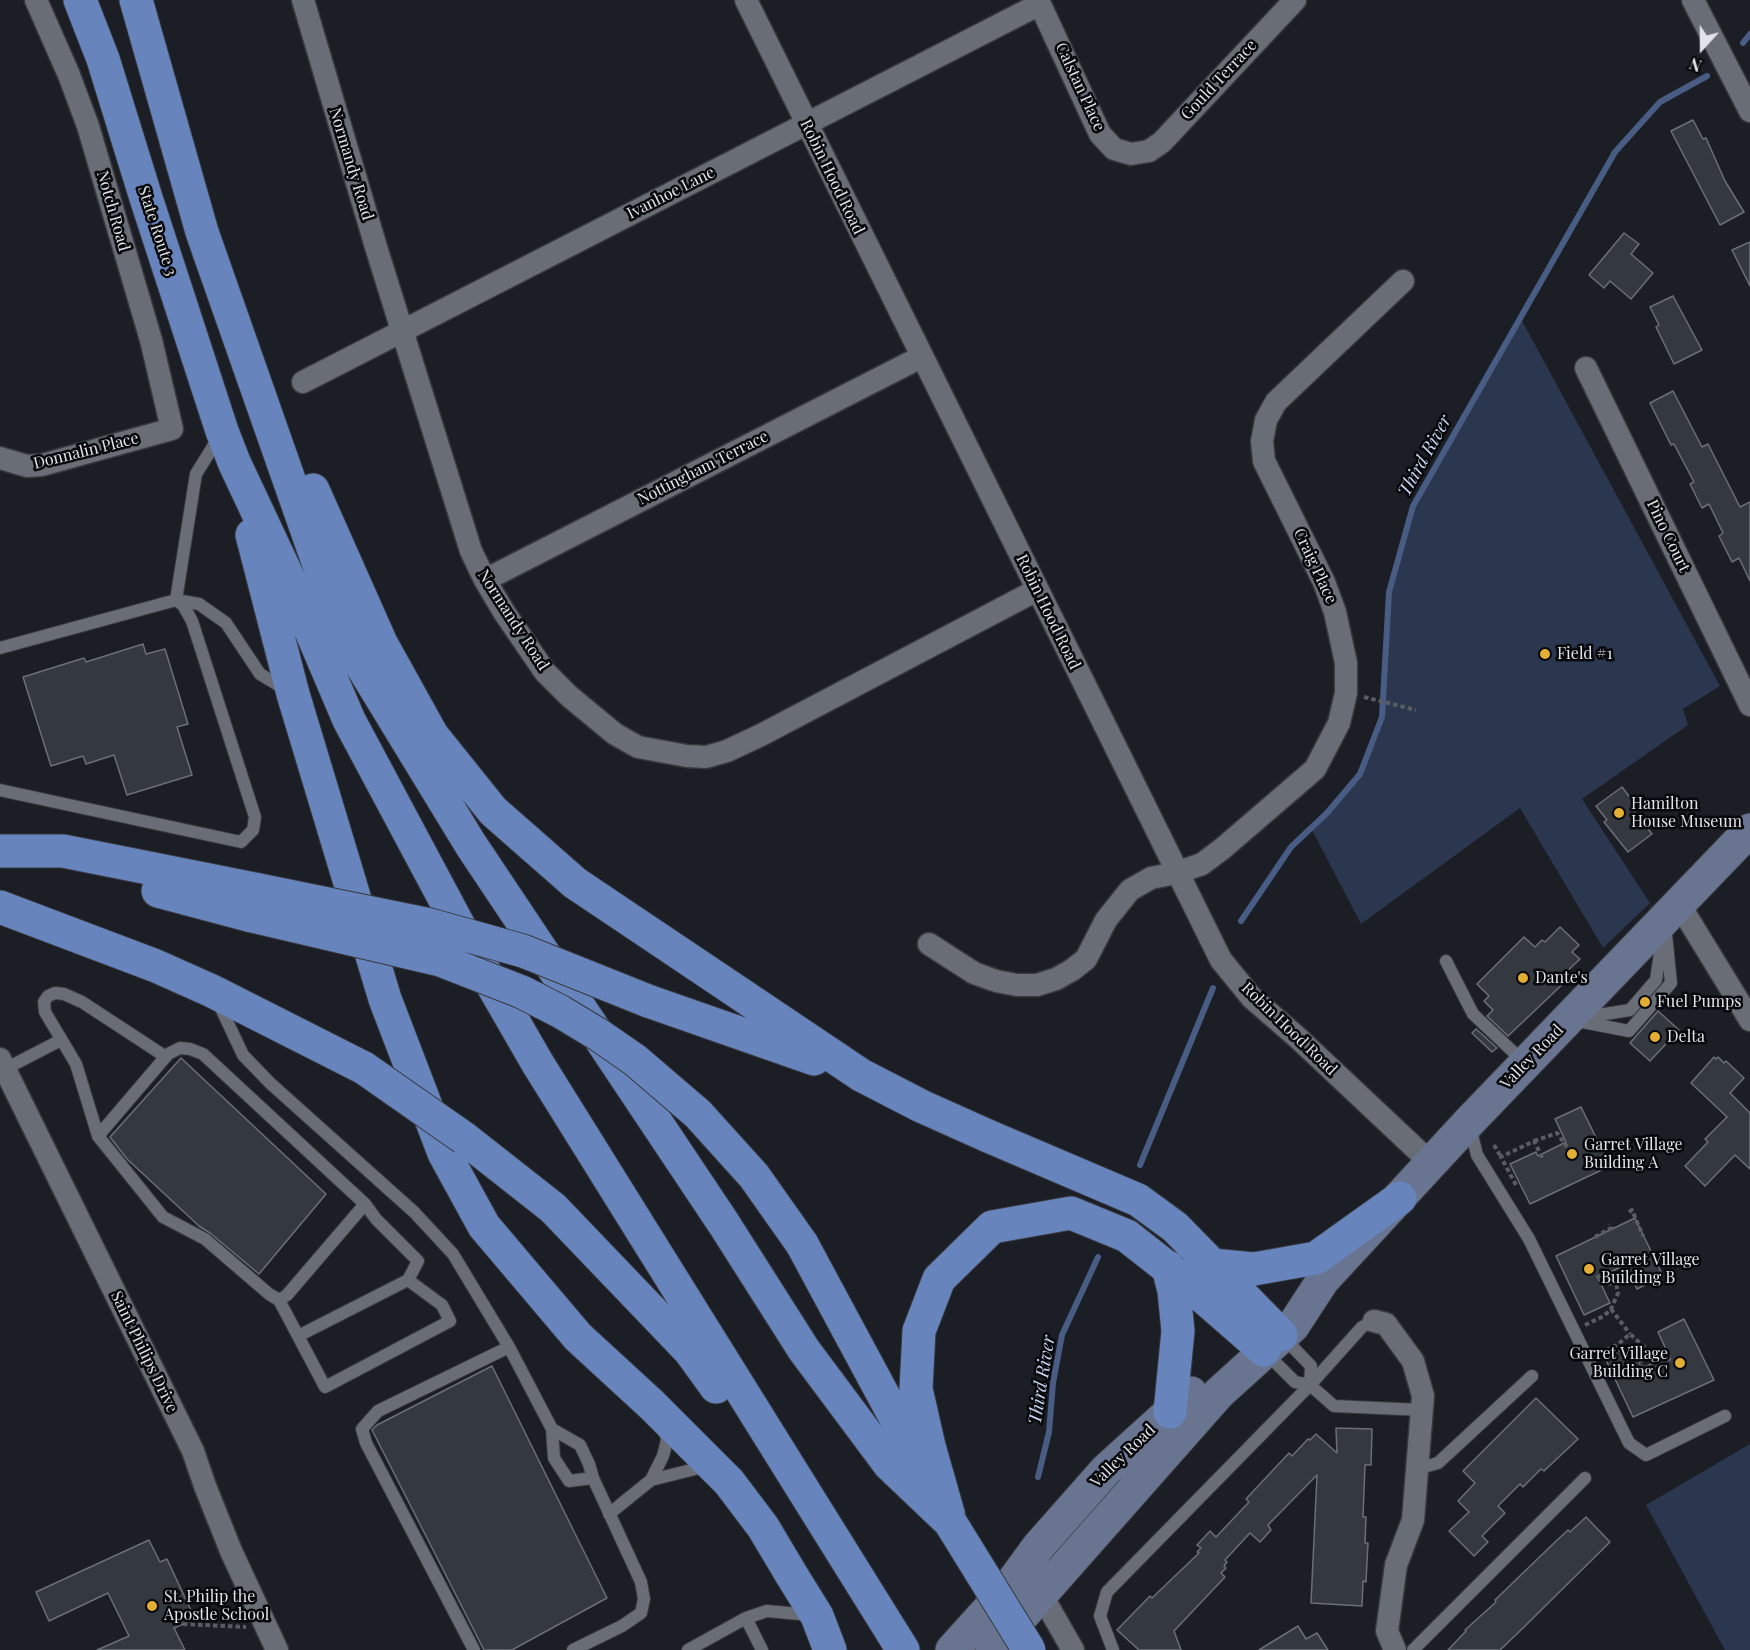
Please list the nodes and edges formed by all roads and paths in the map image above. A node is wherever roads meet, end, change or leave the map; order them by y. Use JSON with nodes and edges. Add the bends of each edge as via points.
{"nodes":[{"id":1,"x":36,"y":0,"type":"edge"},
{"id":2,"x":80,"y":0,"type":"edge"},
{"id":3,"x":136,"y":0,"type":"edge"},
{"id":4,"x":303,"y":0,"type":"edge"},
{"id":5,"x":746,"y":0,"type":"edge"},
{"id":6,"x":1295,"y":0,"type":"edge"},
{"id":7,"x":1693,"y":0,"type":"edge"},
{"id":8,"x":1039,"y":2,"type":"edge"},
{"id":9,"x":1750,"y":111,"type":"edge"},
{"id":10,"x":806,"y":124,"type":"junction"},
{"id":11,"x":1139,"y":153,"type":"joint"},
{"id":12,"x":1403,"y":281,"type":"dead end"},
{"id":13,"x":402,"y":331,"type":"junction"},
{"id":14,"x":921,"y":357,"type":"junction"},
{"id":15,"x":1586,"y":368,"type":"dead end"},
{"id":16,"x":303,"y":382,"type":"dead end"},
{"id":17,"x":269,"y":424,"type":"junction"},
{"id":18,"x":172,"y":429,"type":"joint"},
{"id":19,"x":222,"y":431,"type":"junction"},
{"id":20,"x":0,"y":458,"type":"edge"},
{"id":21,"x":234,"y":462,"type":"junction"},
{"id":22,"x":485,"y":580,"type":"junction"},
{"id":23,"x":1037,"y":590,"type":"junction"},
{"id":24,"x":176,"y":600,"type":"junction"},
{"id":25,"x":0,"y":648,"type":"edge"},
{"id":26,"x":294,"y":694,"type":"junction"},
{"id":27,"x":1369,"y":698,"type":"dead end"},
{"id":28,"x":1750,"y":705,"type":"edge"},
{"id":29,"x":1416,"y":710,"type":"dead end"},
{"id":30,"x":0,"y":790,"type":"edge"},
{"id":31,"x":1750,"y":830,"type":"edge"},
{"id":32,"x":0,"y":851,"type":"edge"},
{"id":33,"x":1176,"y":873,"type":"junction"},
{"id":34,"x":256,"y":903,"type":"junction"},
{"id":35,"x":0,"y":907,"type":"edge"},
{"id":36,"x":1671,"y":912,"type":"junction"},
{"id":37,"x":930,"y":944,"type":"dead end"},
{"id":38,"x":1446,"y":961,"type":"dead end"},
{"id":39,"x":212,"y":991,"type":"junction"},
{"id":40,"x":1568,"y":1019,"type":"junction"},
{"id":41,"x":1750,"y":1020,"type":"edge"},
{"id":42,"x":61,"y":1040,"type":"junction"},
{"id":43,"x":165,"y":1057,"type":"junction"},
{"id":44,"x":2,"y":1064,"type":"edge"},
{"id":45,"x":1526,"y":1064,"type":"junction"},
{"id":46,"x":861,"y":1076,"type":"junction"},
{"id":47,"x":1469,"y":1122,"type":"junction"},
{"id":48,"x":98,"y":1136,"type":"junction"},
{"id":49,"x":1534,"y":1141,"type":"junction"},
{"id":50,"x":1494,"y":1145,"type":"dead end"},
{"id":51,"x":1567,"y":1147,"type":"dead end"},
{"id":52,"x":1501,"y":1157,"type":"junction"},
{"id":53,"x":1543,"y":1159,"type":"dead end"},
{"id":54,"x":1432,"y":1164,"type":"junction"},
{"id":55,"x":1519,"y":1190,"type":"dead end"},
{"id":56,"x":1400,"y":1198,"type":"junction"},
{"id":57,"x":365,"y":1204,"type":"junction"},
{"id":58,"x":1629,"y":1212,"type":"dead end"},
{"id":59,"x":1609,"y":1224,"type":"dead end"},
{"id":60,"x":1643,"y":1236,"type":"dead end"},
{"id":61,"x":1595,"y":1237,"type":"dead end"},
{"id":62,"x":1623,"y":1263,"type":"dead end"},
{"id":63,"x":1212,"y":1265,"type":"junction"},
{"id":64,"x":1168,"y":1267,"type":"junction"},
{"id":65,"x":1597,"y":1275,"type":"dead end"},
{"id":66,"x":408,"y":1280,"type":"junction"},
{"id":67,"x":1616,"y":1283,"type":"junction"},
{"id":68,"x":279,"y":1300,"type":"junction"},
{"id":69,"x":1611,"y":1309,"type":"junction"},
{"id":70,"x":1374,"y":1321,"type":"joint"},
{"id":71,"x":1584,"y":1325,"type":"dead end"},
{"id":72,"x":1630,"y":1334,"type":"junction"},
{"id":73,"x":298,"y":1336,"type":"junction"},
{"id":74,"x":1266,"y":1337,"type":"junction"},
{"id":75,"x":509,"y":1347,"type":"junction"},
{"id":76,"x":1598,"y":1353,"type":"dead end"},
{"id":77,"x":1651,"y":1353,"type":"junction"},
{"id":78,"x":1670,"y":1361,"type":"dead end"},
{"id":79,"x":1644,"y":1370,"type":"dead end"},
{"id":80,"x":1532,"y":1376,"type":"dead end"},
{"id":81,"x":1310,"y":1384,"type":"junction"},
{"id":82,"x":1422,"y":1410,"type":"junction"},
{"id":83,"x":1170,"y":1412,"type":"junction"},
{"id":84,"x":660,"y":1413,"type":"junction"},
{"id":85,"x":1725,"y":1416,"type":"dead end"},
{"id":86,"x":552,"y":1429,"type":"junction"},
{"id":87,"x":717,"y":1469,"type":"junction"},
{"id":88,"x":1417,"y":1469,"type":"junction"},
{"id":89,"x":593,"y":1478,"type":"junction"},
{"id":90,"x":1585,"y":1478,"type":"dead end"},
{"id":91,"x":651,"y":1480,"type":"junction"},
{"id":92,"x":609,"y":1514,"type":"junction"},
{"id":93,"x":950,"y":1522,"type":"junction"},
{"id":94,"x":1041,"y":1594,"type":"junction"},
{"id":95,"x":873,"y":1604,"type":"junction"},
{"id":96,"x":816,"y":1616,"type":"junction"},
{"id":97,"x":746,"y":1618,"type":"junction"},
{"id":98,"x":183,"y":1624,"type":"dead end"},
{"id":99,"x":247,"y":1627,"type":"dead end"},
{"id":100,"x":277,"y":1650,"type":"edge"},
{"id":101,"x":474,"y":1650,"type":"edge"},
{"id":102,"x":573,"y":1650,"type":"edge"},
{"id":103,"x":688,"y":1650,"type":"edge"},
{"id":104,"x":762,"y":1650,"type":"edge"},
{"id":105,"x":830,"y":1650,"type":"edge"},
{"id":106,"x":903,"y":1650,"type":"edge"},
{"id":107,"x":952,"y":1650,"type":"edge"},
{"id":108,"x":992,"y":1650,"type":"edge"},
{"id":109,"x":1029,"y":1650,"type":"edge"},
{"id":110,"x":1073,"y":1650,"type":"edge"},
{"id":111,"x":1113,"y":1650,"type":"edge"},
{"id":112,"x":1395,"y":1650,"type":"edge"},
{"id":113,"x":1413,"y":1650,"type":"edge"}],
"edges":[{"from":1,"to":18,"type":"street","name":"Notch Road","via":[[88,126],[151,340]]},
{"from":2,"to":19,"type":"highway","name":"State Route 3","via":[[103,59]]},
{"from":3,"to":17,"type":"highway","via":[[202,232]]},
{"from":4,"to":13,"type":"street","name":"Normandy Road"},
{"from":5,"to":10,"type":"street","name":"Robin Hood Road"},
{"from":6,"to":11,"type":"street","name":"Gould Terrace","via":[[1162,142]]},
{"from":7,"to":9,"type":"street"},
{"from":8,"to":10,"type":"street","name":"Ivanhoe Lane"},
{"from":8,"to":11,"type":"street","name":"Calstan Place","via":[[1100,134],[1114,149]]},
{"from":10,"to":13,"type":"street","name":"Ivanhoe Lane"},
{"from":10,"to":14,"type":"street","name":"Robin Hood Road"},
{"from":12,"to":33,"type":"street","name":"Craig Place","via":[[1276,402],[1266,420],[1262,441],[1264,461],[1335,612],[1346,663],[1346,693],[1339,723],[1315,769],[1202,864]]},
{"from":13,"to":16,"type":"street","name":"Ivanhoe Lane"},
{"from":13,"to":22,"type":"street","name":"Normandy Road","via":[[471,551]]},
{"from":14,"to":22,"type":"street","name":"Nottingham Terrace"},
{"from":14,"to":23,"type":"street","name":"Robin Hood Road"},
{"from":15,"to":28,"type":"street","name":"Pino Court"},
{"from":17,"to":46,"type":"highway","via":[[301,461],[381,643],[432,735],[493,811],[575,883]]},
{"from":17,"to":93,"type":"highway","via":[[325,582],[360,663],[459,827],[804,1350],[889,1464]]},
{"from":18,"to":20,"type":"street","name":"Donnalin Place","via":[[42,465],[27,466]]},
{"from":19,"to":21,"type":"highway","name":"State Route 3"},
{"from":19,"to":24,"type":"lane","via":[[196,474]]},
{"from":21,"to":26,"type":"highway"},
{"from":21,"to":95,"type":"highway","via":[[349,720],[467,941],[538,1064]]},
{"from":22,"to":23,"type":"street","name":"Normandy Road","via":[[545,672],[615,734],[638,747],[706,757],[760,735]]},
{"from":23,"to":33,"type":"street","name":"Robin Hood Road"},
{"from":24,"to":25,"type":"lane"},
{"from":24,"to":26,"type":"lane","via":[[199,604],[226,623],[260,674]]},
{"from":24,"to":30,"type":"lane","via":[[192,621],[255,817],[253,830],[241,842]]},
{"from":26,"to":84,"type":"highway","via":[[385,999],[444,1152],[484,1226],[578,1337]]},
{"from":27,"to":29,"type":"path"},
{"from":31,"to":36,"type":"main road","name":"Valley Road"},
{"from":32,"to":34,"type":"highway"},
{"from":33,"to":37,"type":"street","name":"Craig Place","via":[[1151,878],[1130,890],[1106,920],[1086,959],[1056,979],[1017,985],[996,981],[974,973]]},
{"from":33,"to":54,"type":"street","name":"Robin Hood Road","via":[[1221,960],[1252,998]]},
{"from":34,"to":46,"type":"highway","bridge":true,"via":[[430,925],[523,951],[648,1001]]},
{"from":34,"to":93,"type":"highway","bridge":true,"via":[[440,960],[522,992],[599,1035],[698,1114],[754,1176],[802,1244]]},
{"from":35,"to":39,"type":"highway"},
{"from":36,"to":40,"type":"main road","name":"Valley Road"},
{"from":36,"to":40,"type":"lane","via":[[1671,983],[1629,1031]]},
{"from":36,"to":41,"type":"street"},
{"from":38,"to":45,"type":"lane","via":[[1473,1014]]},
{"from":39,"to":75,"type":"lane","via":[[243,1055],[414,1212],[453,1254]]},
{"from":39,"to":95,"type":"highway","bridge":true,"via":[[364,1068],[554,1208],[690,1351]]},
{"from":40,"to":45,"type":"main road","name":"Valley Road"},
{"from":42,"to":43,"type":"lane","via":[[45,1012],[44,1002],[55,993],[82,1002]]},
{"from":42,"to":44,"type":"lane"},
{"from":42,"to":48,"type":"lane","via":[[76,1064]]},
{"from":43,"to":48,"type":"lane"},
{"from":43,"to":57,"type":"lane","via":[[180,1048],[203,1054]]},
{"from":44,"to":100,"type":"street","name":"Saint Philips Drive","via":[[193,1451],[231,1551]]},
{"from":45,"to":47,"type":"main road","name":"Valley Road"},
{"from":46,"to":63,"type":"highway","via":[[1138,1200],[1174,1227]]},
{"from":47,"to":54,"type":"main road","name":"Valley Road"},
{"from":47,"to":85,"type":"lane","via":[[1477,1155],[1529,1239],[1629,1443],[1646,1455]]},
{"from":48,"to":68,"type":"lane","via":[[163,1218],[206,1239]]},
{"from":49,"to":51,"type":"path","via":[[1557,1133]]},
{"from":49,"to":52,"type":"path"},
{"from":49,"to":53,"type":"path"},
{"from":50,"to":52,"type":"path"},
{"from":52,"to":55,"type":"path"},
{"from":54,"to":56,"type":"main road","name":"Valley Road"},
{"from":56,"to":63,"type":"highway","via":[[1316,1258],[1254,1269]]},
{"from":56,"to":74,"type":"main road","name":"Valley Road","via":[[1317,1287],[1286,1306]]},
{"from":57,"to":66,"type":"lane","via":[[418,1261]]},
{"from":57,"to":68,"type":"lane"},
{"from":58,"to":60,"type":"path","via":[[1632,1210]]},
{"from":59,"to":61,"type":"path","via":[[1611,1228]]},
{"from":62,"to":67,"type":"path","via":[[1624,1275]]},
{"from":63,"to":74,"type":"highway"},
{"from":64,"to":74,"type":"highway"},
{"from":64,"to":83,"type":"highway","via":[[1178,1331]]},
{"from":64,"to":93,"type":"highway","via":[[1127,1236],[1071,1213],[992,1227],[939,1279],[919,1331],[916,1389]]},
{"from":65,"to":67,"type":"path","via":[[1606,1284]]},
{"from":66,"to":73,"type":"lane"},
{"from":66,"to":73,"type":"lane","via":[[442,1305],[450,1322],[325,1387]]},
{"from":67,"to":69,"type":"path","via":[[1618,1293]]},
{"from":68,"to":73,"type":"lane"},
{"from":69,"to":71,"type":"path"},
{"from":69,"to":72,"type":"path"},
{"from":70,"to":81,"type":"lane","via":[[1362,1327]]},
{"from":70,"to":82,"type":"street","via":[[1386,1324],[1413,1361]]},
{"from":72,"to":76,"type":"path"},
{"from":72,"to":77,"type":"path"},
{"from":74,"to":81,"type":"lane","via":[[1295,1382]]},
{"from":74,"to":81,"type":"lane","via":[[1311,1366]]},
{"from":74,"to":83,"type":"main road","name":"Valley Road"},
{"from":74,"to":94,"type":"main road","name":"Valley Road"},
{"from":75,"to":86,"type":"lane"},
{"from":75,"to":101,"type":"lane","via":[[378,1411],[362,1429]]},
{"from":77,"to":78,"type":"path","via":[[1665,1350]]},
{"from":77,"to":79,"type":"path","via":[[1640,1362]]},
{"from":80,"to":88,"type":"lane","via":[[1438,1463]]},
{"from":81,"to":82,"type":"lane","via":[[1334,1406]]},
{"from":81,"to":111,"type":"lane","via":[[1107,1592],[1100,1616]]},
{"from":82,"to":88,"type":"street"},
{"from":83,"to":107,"type":"main road","name":"Valley Road","via":[[1106,1470]]},
{"from":84,"to":87,"type":"highway"},
{"from":84,"to":91,"type":"lane","via":[[667,1440]]},
{"from":86,"to":89,"type":"lane","via":[[580,1445]]},
{"from":86,"to":89,"type":"lane","via":[[554,1458],[569,1481]]},
{"from":87,"to":91,"type":"lane","via":[[699,1468]]},
{"from":87,"to":96,"type":"highway","via":[[763,1527]]},
{"from":88,"to":112,"type":"street","via":[[1413,1520],[1396,1565],[1387,1631]]},
{"from":89,"to":92,"type":"lane"},
{"from":90,"to":113,"type":"lane"},
{"from":91,"to":92,"type":"lane"},
{"from":92,"to":102,"type":"lane","via":[[645,1599],[641,1613]]},
{"from":93,"to":109,"type":"highway","bridge":true},
{"from":94,"to":108,"type":"main road","name":"Valley Road"},
{"from":94,"to":110,"type":"street"},
{"from":95,"to":106,"type":"highway"},
{"from":96,"to":97,"type":"lane","via":[[767,1611]]},
{"from":96,"to":105,"type":"highway"},
{"from":97,"to":103,"type":"lane"},
{"from":97,"to":104,"type":"lane"},
{"from":98,"to":99,"type":"path"}]}
